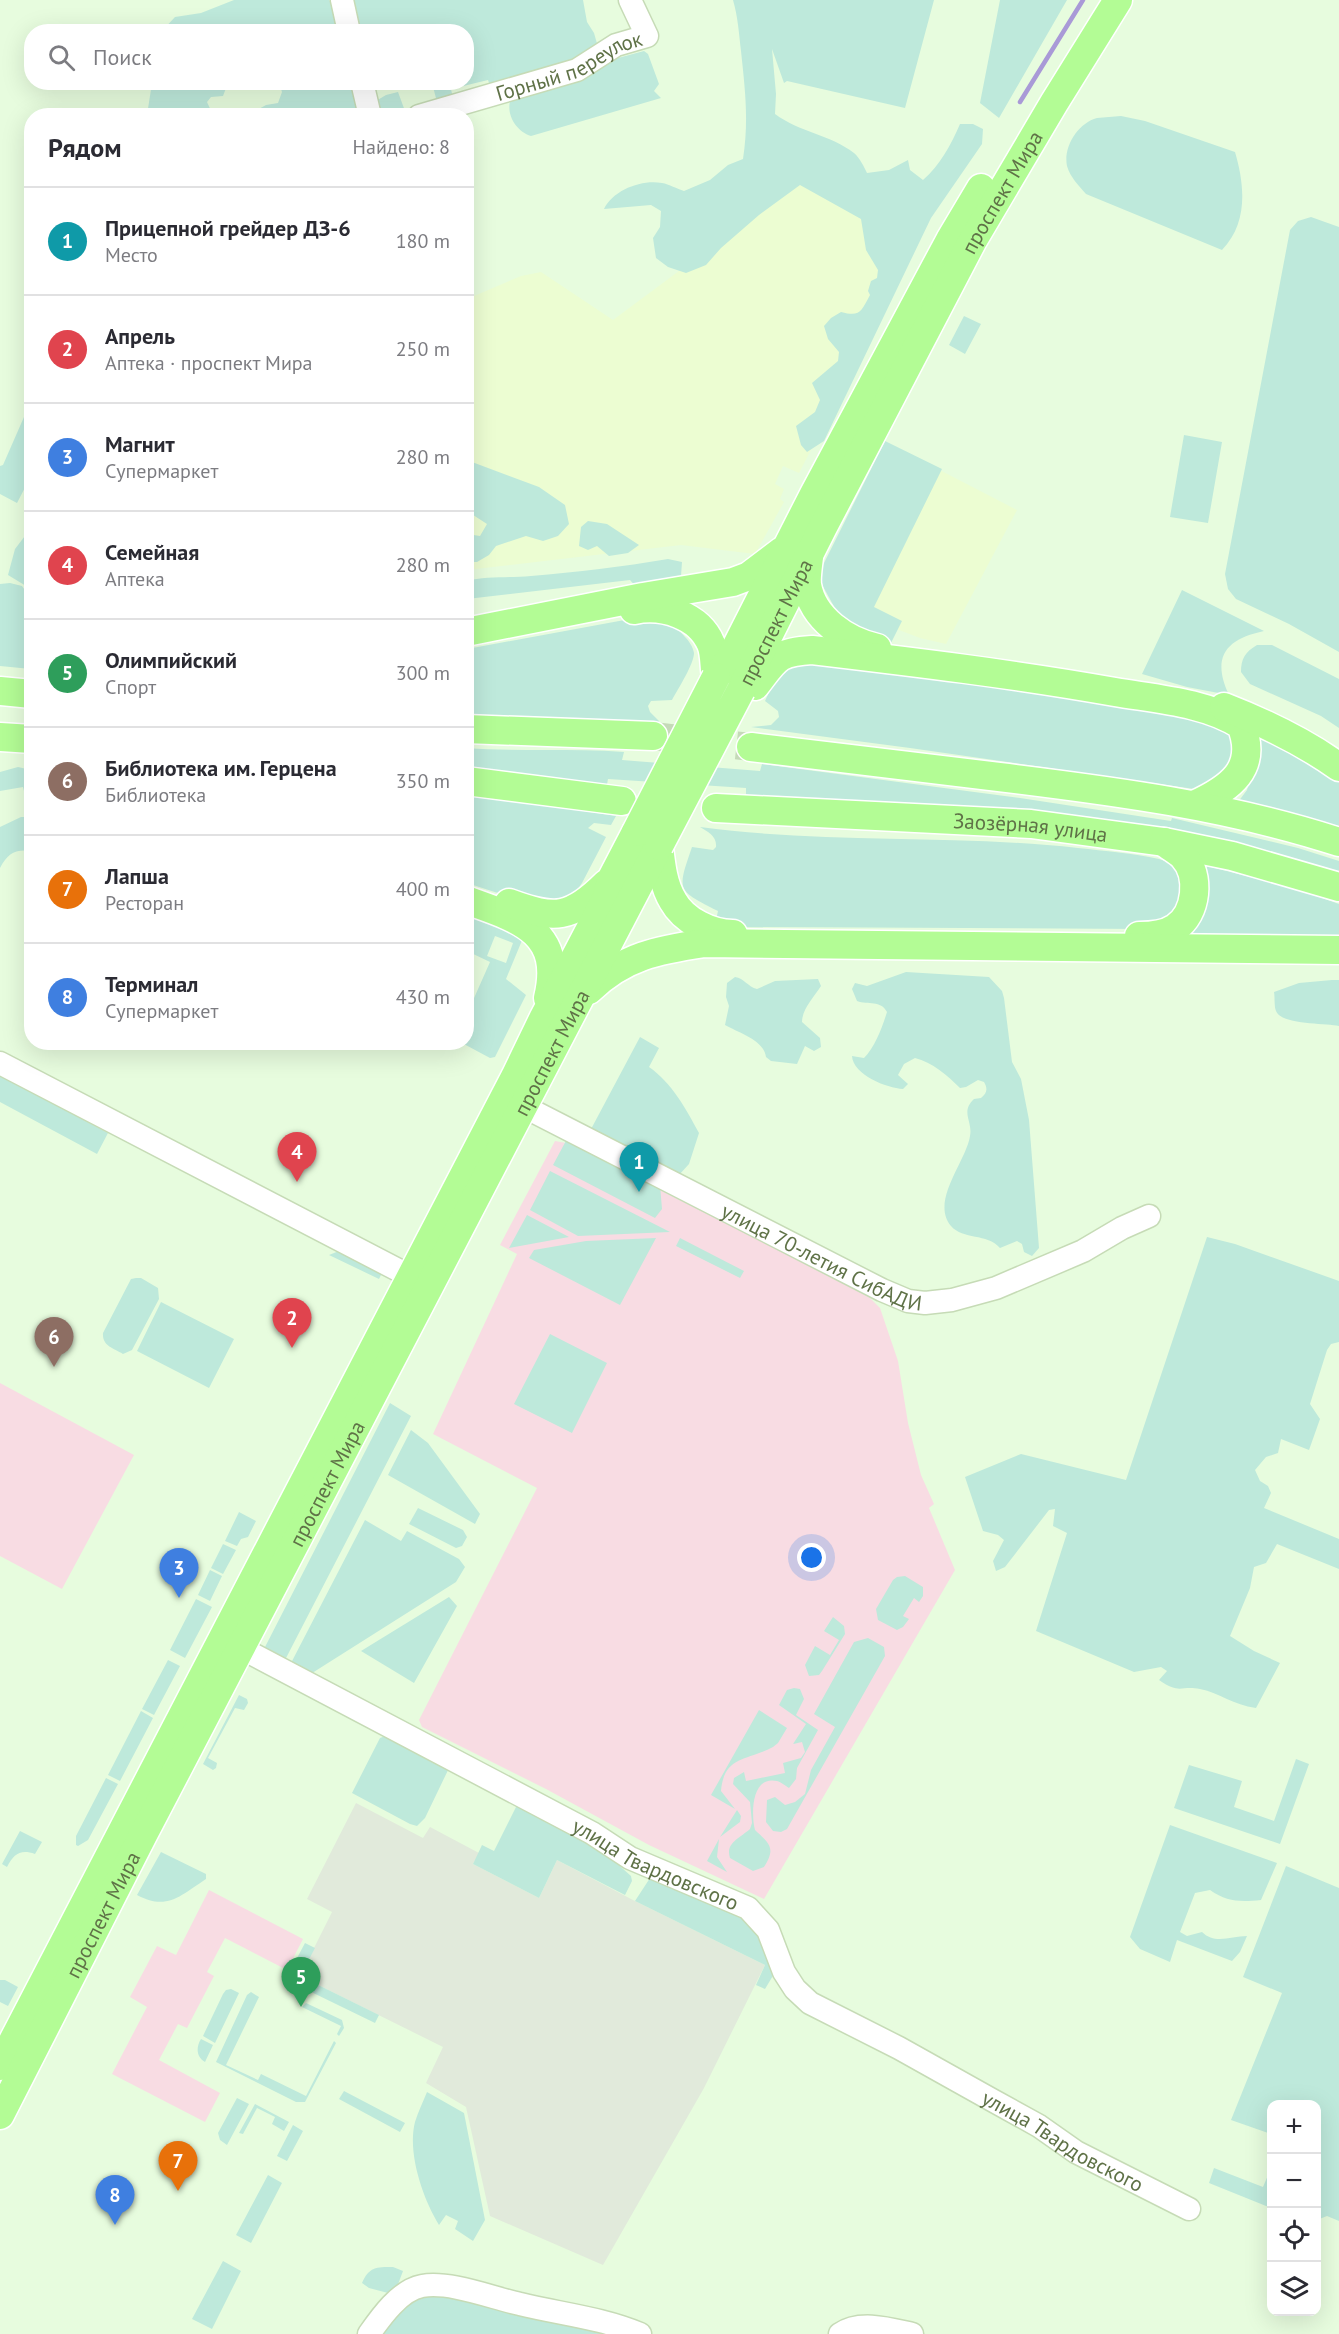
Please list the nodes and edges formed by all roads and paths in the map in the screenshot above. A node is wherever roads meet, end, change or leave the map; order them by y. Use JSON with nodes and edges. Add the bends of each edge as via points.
{"nodes":[{"id":1,"x":342,"y":0,"type":"edge"},
{"id":2,"x":630,"y":0,"type":"edge"},
{"id":3,"x":1096,"y":0,"type":"edge"},
{"id":4,"x":1118,"y":0,"type":"edge"},
{"id":5,"x":348,"y":24,"type":"edge"},
{"id":6,"x":364,"y":90,"type":"edge"},
{"id":7,"x":368,"y":108,"type":"edge"},
{"id":8,"x":446,"y":108,"type":"edge"},
{"id":9,"x":799,"y":551,"type":"junction"},
{"id":10,"x":474,"y":630,"type":"edge"},
{"id":11,"x":474,"y":640,"type":"edge"},
{"id":12,"x":716,"y":677,"type":"junction"},
{"id":13,"x":741,"y":690,"type":"junction"},
{"id":14,"x":0,"y":691,"type":"edge"},
{"id":15,"x":24,"y":693,"type":"edge"},
{"id":16,"x":474,"y":729,"type":"edge"},
{"id":17,"x":653,"y":736,"type":"tunnel mouth"},
{"id":18,"x":0,"y":737,"type":"edge"},
{"id":19,"x":24,"y":738,"type":"edge"},
{"id":20,"x":751,"y":747,"type":"tunnel mouth"},
{"id":21,"x":1339,"y":767,"type":"edge"},
{"id":22,"x":474,"y":782,"type":"edge"},
{"id":23,"x":622,"y":801,"type":"dead end"},
{"id":24,"x":1194,"y":805,"type":"junction"},
{"id":25,"x":716,"y":808,"type":"dead end"},
{"id":26,"x":647,"y":839,"type":"junction"},
{"id":27,"x":1164,"y":842,"type":"junction"},
{"id":28,"x":1339,"y":842,"type":"edge"},
{"id":29,"x":612,"y":878,"type":"junction"},
{"id":30,"x":1339,"y":887,"type":"edge"},
{"id":31,"x":474,"y":892,"type":"edge"},
{"id":32,"x":474,"y":903,"type":"edge"},
{"id":33,"x":1339,"y":950,"type":"edge"},
{"id":34,"x":554,"y":1023,"type":"junction"},
{"id":35,"x":0,"y":1064,"type":"edge"},
{"id":36,"x":514,"y":1102,"type":"junction"},
{"id":37,"x":1149,"y":1216,"type":"dead end"},
{"id":38,"x":420,"y":1282,"type":"junction"},
{"id":39,"x":241,"y":1648,"type":"junction"},
{"id":40,"x":0,"y":2066,"type":"edge"},
{"id":41,"x":0,"y":2115,"type":"edge"},
{"id":42,"x":1190,"y":2209,"type":"dead end"},
{"id":43,"x":369,"y":2334,"type":"edge"},
{"id":44,"x":640,"y":2334,"type":"edge"},
{"id":45,"x":840,"y":2334,"type":"edge"},
{"id":46,"x":912,"y":2334,"type":"edge"}],
"edges":[{"from":1,"to":5,"type":"street"},
{"from":2,"to":8,"type":"street","name":"Горный переулок","via":[[647,36],[616,45],[577,70]]},
{"from":3,"to":9,"type":"main road","name":"проспект Мира","via":[[950,240],[814,494]]},
{"from":4,"to":9,"type":"main road","name":"проспект Мира","via":[[973,240]]},
{"from":6,"to":7,"type":"street"},
{"from":9,"to":10,"type":"main road","via":[[733,582]]},
{"from":9,"to":12,"type":"main road","name":"проспект Мира"},
{"from":9,"to":13,"type":"main road","name":"проспект Мира"},
{"from":9,"to":21,"type":"main road","via":[[813,601],[829,624],[855,640],[874,647],[1051,672],[1215,703],[1265,723]]},
{"from":11,"to":12,"type":"main road","via":[[650,607],[677,613],[703,630],[712,645]]},
{"from":12,"to":26,"type":"main road","name":"проспект Мира","bridge":true},
{"from":13,"to":24,"type":"main road","via":[[753,688],[777,657],[812,650],[1038,678],[1182,704],[1229,718],[1241,725],[1246,737],[1238,776],[1222,792]]},
{"from":13,"to":26,"type":"main road","name":"проспект Мира","bridge":true},
{"from":14,"to":15,"type":"main road"},
{"from":16,"to":17,"type":"main road"},
{"from":18,"to":19,"type":"main road"},
{"from":20,"to":24,"type":"main road","name":"Заозёрная улица","via":[[1096,789]]},
{"from":22,"to":23,"type":"main road"},
{"from":24,"to":28,"type":"main road","name":"Заозёрная улица","via":[[1291,826]]},
{"from":25,"to":27,"type":"main road","name":"Заозёрная улица","via":[[1031,824]]},
{"from":26,"to":27,"type":"main road","via":[[673,901],[683,914],[709,930],[725,934],[1154,936],[1185,919],[1194,894],[1195,880],[1184,857]]},
{"from":26,"to":29,"type":"main road","name":"проспект Мира"},
{"from":26,"to":34,"type":"main road","name":"проспект Мира"},
{"from":27,"to":30,"type":"main road","name":"Заозёрная улица","via":[[1232,856]]},
{"from":29,"to":31,"type":"main road","via":[[588,902],[570,912],[552,915],[531,912]]},
{"from":29,"to":34,"type":"main road","name":"проспект Мира"},
{"from":32,"to":34,"type":"main road","via":[[526,925],[540,937],[550,954]]},
{"from":33,"to":34,"type":"main road","via":[[705,943],[652,952],[618,967]]},
{"from":34,"to":36,"type":"main road","name":"проспект Мира"},
{"from":35,"to":38,"type":"street"},
{"from":36,"to":37,"type":"street","name":"улица 70-летия СибАДИ","via":[[908,1301],[952,1300],[996,1288],[1083,1251]]},
{"from":36,"to":38,"type":"main road","name":"проспект Мира"},
{"from":38,"to":39,"type":"main road","name":"проспект Мира"},
{"from":38,"to":40,"type":"main road","name":"проспект Мира"},
{"from":39,"to":41,"type":"main road","name":"проспект Мира"},
{"from":39,"to":42,"type":"street","name":"улица Твардовского","via":[[592,1833],[630,1858],[748,1908],[768,1930],[795,1989],[810,2003],[1039,2126],[1076,2152]]},
{"from":43,"to":44,"type":"street","via":[[410,2290],[442,2285],[592,2319]]},
{"from":45,"to":46,"type":"street","via":[[862,2326]]}]}
